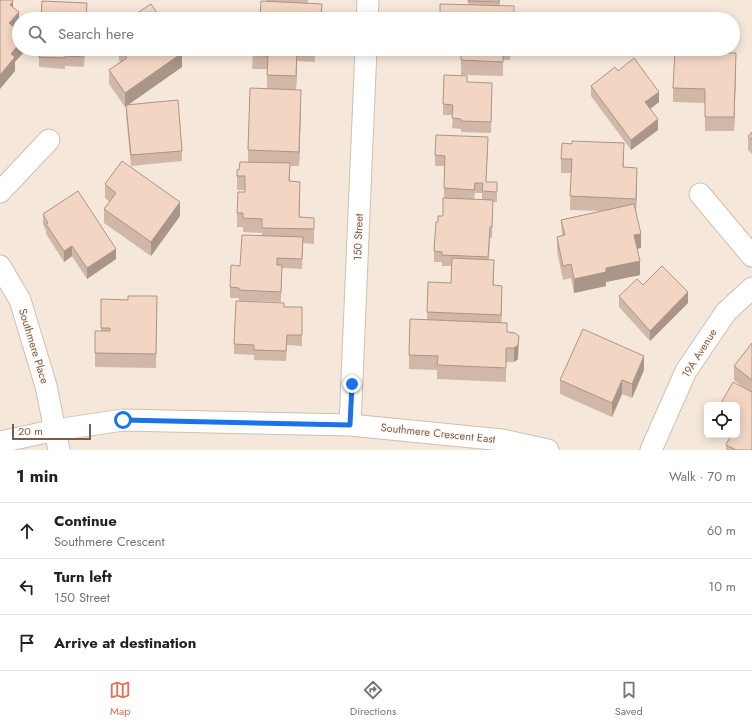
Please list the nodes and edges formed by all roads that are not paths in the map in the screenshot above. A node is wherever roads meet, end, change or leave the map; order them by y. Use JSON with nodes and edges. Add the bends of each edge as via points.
{"nodes":[{"id":1,"x":368,"y":0,"type":"edge"},
{"id":2,"x":368,"y":12,"type":"edge"},
{"id":3,"x":366,"y":56,"type":"edge"},
{"id":4,"x":49,"y":140,"type":"dead end"},
{"id":5,"x":0,"y":192,"type":"edge"},
{"id":6,"x":700,"y":194,"type":"dead end"},
{"id":7,"x":752,"y":256,"type":"edge"},
{"id":8,"x":0,"y":266,"type":"edge"},
{"id":9,"x":752,"y":288,"type":"edge"},
{"id":10,"x":350,"y":425,"type":"junction"},
{"id":11,"x":58,"y":440,"type":"edge"},
{"id":12,"x":0,"y":442,"type":"edge"},
{"id":13,"x":548,"y":450,"type":"edge"},
{"id":14,"x":651,"y":450,"type":"edge"}],
"edges":[{"from":1,"to":2,"type":"street"},
{"from":3,"to":10,"type":"street","name":"150 Street"},
{"from":4,"to":5,"type":"street"},
{"from":6,"to":7,"type":"street"},
{"from":8,"to":11,"type":"street","name":"Southmere Place","via":[[20,300],[46,386]]},
{"from":9,"to":14,"type":"street","name":"19A Avenue","via":[[726,312],[686,371]]},
{"from":10,"to":11,"type":"street","name":"Southmere Crescent East","via":[[123,420]]},
{"from":10,"to":13,"type":"street","name":"Southmere Crescent East","via":[[502,440]]},
{"from":11,"to":12,"type":"street","name":"Southmere Crescent East"}]}
